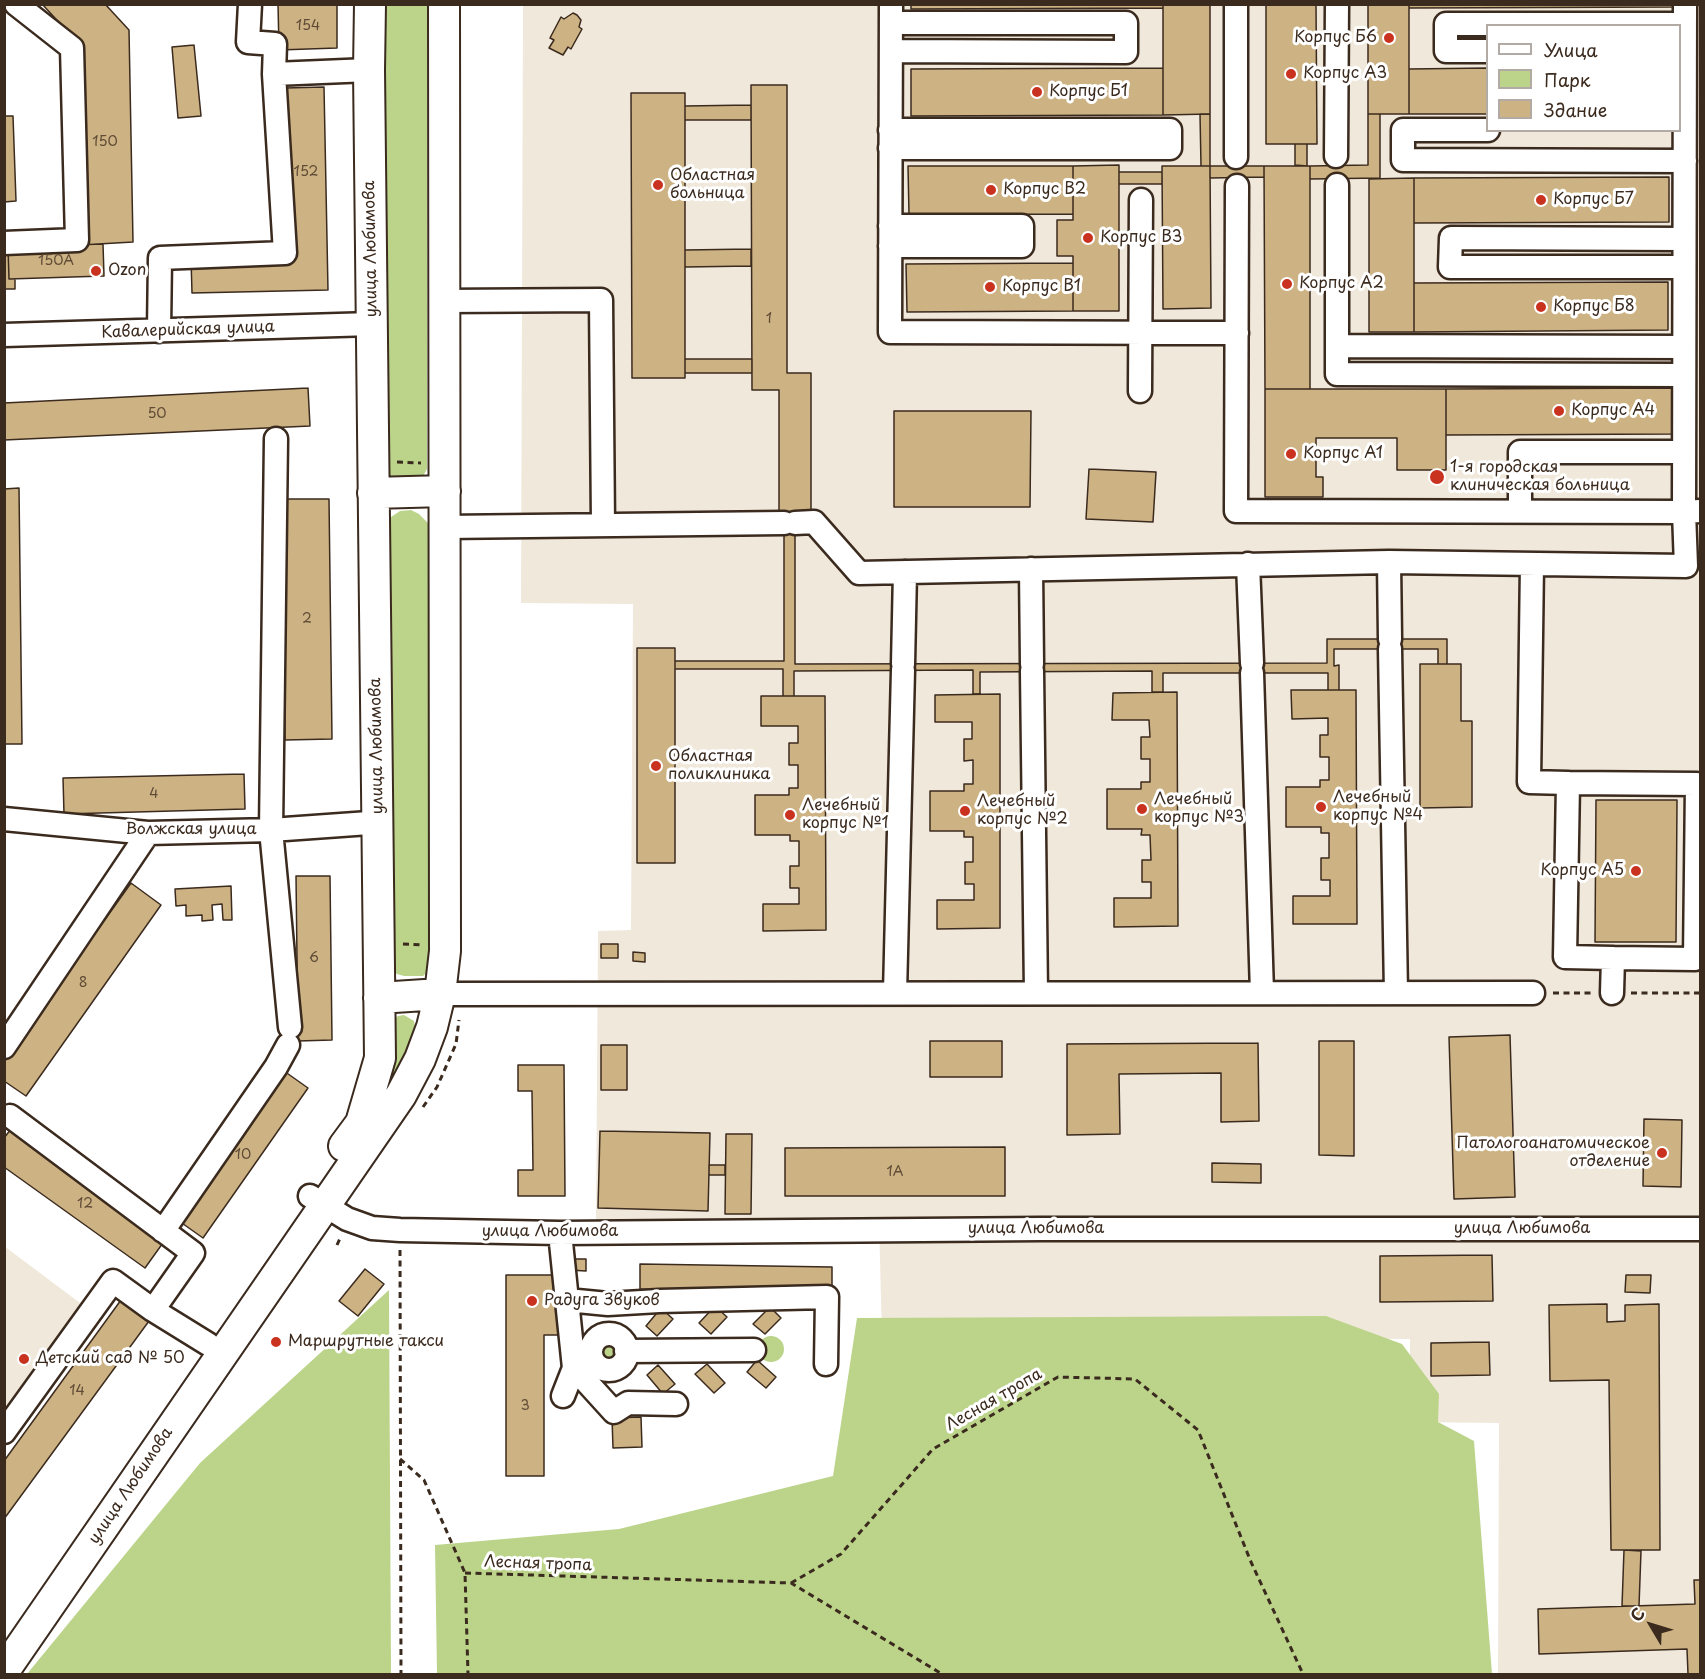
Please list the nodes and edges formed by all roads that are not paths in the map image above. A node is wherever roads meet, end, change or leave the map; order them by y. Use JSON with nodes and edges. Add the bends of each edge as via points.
{"nodes":[{"id":1,"x":16,"y":4,"type":"edge"},
{"id":2,"x":250,"y":4,"type":"edge"},
{"id":3,"x":370,"y":4,"type":"edge"},
{"id":4,"x":444,"y":4,"type":"edge"},
{"id":5,"x":1236,"y":4,"type":"edge"},
{"id":6,"x":1337,"y":4,"type":"edge"},
{"id":7,"x":891,"y":14,"type":"edge"},
{"id":8,"x":1685,"y":14,"type":"edge"},
{"id":9,"x":891,"y":51,"type":"junction"},
{"id":10,"x":1486,"y":51,"type":"edge"},
{"id":11,"x":1682,"y":51,"type":"edge"},
{"id":12,"x":369,"y":70,"type":"junction"},
{"id":13,"x":274,"y":74,"type":"junction"},
{"id":14,"x":1486,"y":130,"type":"edge"},
{"id":15,"x":1682,"y":130,"type":"edge"},
{"id":16,"x":890,"y":139,"type":"junction"},
{"id":17,"x":1336,"y":156,"type":"dead end"},
{"id":18,"x":1236,"y":158,"type":"dead end"},
{"id":19,"x":1685,"y":160,"type":"junction"},
{"id":20,"x":1337,"y":185,"type":"dead end"},
{"id":21,"x":1238,"y":186,"type":"dead end"},
{"id":22,"x":1141,"y":200,"type":"dead end"},
{"id":23,"x":890,"y":236,"type":"junction"},
{"id":24,"x":1684,"y":239,"type":"junction"},
{"id":25,"x":4,"y":243,"type":"edge"},
{"id":26,"x":1684,"y":267,"type":"junction"},
{"id":27,"x":444,"y":301,"type":"junction"},
{"id":28,"x":372,"y":324,"type":"junction"},
{"id":29,"x":159,"y":331,"type":"junction"},
{"id":30,"x":1140,"y":333,"type":"junction"},
{"id":31,"x":1237,"y":333,"type":"junction"},
{"id":32,"x":4,"y":335,"type":"edge"},
{"id":33,"x":1337,"y":346,"type":"junction"},
{"id":34,"x":1684,"y":347,"type":"junction"},
{"id":35,"x":1684,"y":375,"type":"junction"},
{"id":36,"x":1140,"y":391,"type":"dead end"},
{"id":37,"x":276,"y":439,"type":"dead end"},
{"id":38,"x":1684,"y":452,"type":"junction"},
{"id":39,"x":445,"y":491,"type":"junction"},
{"id":40,"x":373,"y":493,"type":"junction"},
{"id":41,"x":1520,"y":511,"type":"junction"},
{"id":42,"x":1692,"y":512,"type":"edge"},
{"id":43,"x":603,"y":525,"type":"junction"},
{"id":44,"x":445,"y":526,"type":"junction"},
{"id":45,"x":1389,"y":562,"type":"junction"},
{"id":46,"x":1248,"y":564,"type":"junction"},
{"id":47,"x":1532,"y":564,"type":"junction"},
{"id":48,"x":1031,"y":569,"type":"junction"},
{"id":49,"x":905,"y":572,"type":"junction"},
{"id":50,"x":1568,"y":783,"type":"junction"},
{"id":51,"x":4,"y":819,"type":"edge"},
{"id":52,"x":378,"y":825,"type":"junction"},
{"id":53,"x":271,"y":830,"type":"junction"},
{"id":54,"x":148,"y":833,"type":"junction"},
{"id":55,"x":1613,"y":958,"type":"junction"},
{"id":56,"x":895,"y":993,"type":"junction"},
{"id":57,"x":1036,"y":993,"type":"junction"},
{"id":58,"x":1262,"y":993,"type":"junction"},
{"id":59,"x":1396,"y":993,"type":"junction"},
{"id":60,"x":1533,"y":993,"type":"dead end"},
{"id":61,"x":1612,"y":993,"type":"dead end"},
{"id":62,"x":440,"y":994,"type":"junction"},
{"id":63,"x":380,"y":998,"type":"junction"},
{"id":64,"x":4,"y":1047,"type":"edge"},
{"id":65,"x":10,"y":1116,"type":"dead end"},
{"id":66,"x":317,"y":1201,"type":"junction"},
{"id":67,"x":1701,"y":1229,"type":"edge"},
{"id":68,"x":163,"y":1231,"type":"junction"},
{"id":69,"x":560,"y":1233,"type":"junction"},
{"id":70,"x":567,"y":1300,"type":"junction"},
{"id":71,"x":608,"y":1305,"type":"junction"},
{"id":72,"x":153,"y":1310,"type":"junction"},
{"id":73,"x":699,"y":1333,"type":"dead end"},
{"id":74,"x":208,"y":1344,"type":"junction"},
{"id":75,"x":586,"y":1349,"type":"junction"},
{"id":76,"x":747,"y":1349,"type":"dead end"},
{"id":77,"x":640,"y":1351,"type":"junction"},
{"id":78,"x":689,"y":1358,"type":"junction"},
{"id":79,"x":826,"y":1364,"type":"dead end"},
{"id":80,"x":609,"y":1370,"type":"junction"},
{"id":81,"x":563,"y":1396,"type":"dead end"},
{"id":82,"x":676,"y":1404,"type":"dead end"},
{"id":83,"x":614,"y":1412,"type":"junction"},
{"id":84,"x":4,"y":1432,"type":"edge"},
{"id":85,"x":4,"y":1644,"type":"edge"},
{"id":86,"x":4,"y":1671,"type":"edge"}],
"edges":[{"from":1,"to":25,"type":"street","via":[[72,48],[77,240]]},
{"from":2,"to":13,"type":"street","via":[[248,42],[275,44]]},
{"from":3,"to":12,"type":"main road","name":"улица Любимова"},
{"from":4,"to":27,"type":"main road","name":"улица Любимова"},
{"from":5,"to":18,"type":"street"},
{"from":6,"to":17,"type":"street"},
{"from":7,"to":9,"type":"street"},
{"from":7,"to":9,"type":"street","via":[[1126,23],[1126,52]]},
{"from":8,"to":10,"type":"street","via":[[1446,24],[1446,51]]},
{"from":8,"to":11,"type":"street"},
{"from":9,"to":16,"type":"street"},
{"from":11,"to":15,"type":"street"},
{"from":12,"to":13,"type":"street"},
{"from":12,"to":28,"type":"main road","name":"улица Любимова"},
{"from":13,"to":29,"type":"street","via":[[285,253],[160,258]]},
{"from":14,"to":19,"type":"street","via":[[1403,130],[1403,160]]},
{"from":15,"to":19,"type":"street"},
{"from":16,"to":16,"type":"street","via":[[1170,130],[1170,148]]},
{"from":16,"to":23,"type":"street"},
{"from":19,"to":24,"type":"street"},
{"from":20,"to":33,"type":"street"},
{"from":21,"to":31,"type":"street"},
{"from":22,"to":30,"type":"street"},
{"from":23,"to":23,"type":"street","via":[[1022,226],[1022,246]]},
{"from":23,"to":30,"type":"street","via":[[890,332]]},
{"from":24,"to":26,"type":"street"},
{"from":24,"to":26,"type":"street","via":[[1451,238],[1450,267]]},
{"from":26,"to":34,"type":"street"},
{"from":27,"to":39,"type":"main road","name":"улица Любимова"},
{"from":27,"to":43,"type":"street","via":[[601,300]]},
{"from":28,"to":29,"type":"street","name":"Кавалерийская улица"},
{"from":28,"to":40,"type":"main road","name":"улица Любимова"},
{"from":29,"to":32,"type":"street","name":"Кавалерийская улица"},
{"from":30,"to":31,"type":"street"},
{"from":30,"to":36,"type":"street"},
{"from":31,"to":41,"type":"street","via":[[1236,511]]},
{"from":33,"to":34,"type":"street"},
{"from":33,"to":35,"type":"street","via":[[1337,374]]},
{"from":34,"to":35,"type":"street"},
{"from":35,"to":38,"type":"street"},
{"from":37,"to":53,"type":"street"},
{"from":38,"to":41,"type":"street","via":[[1520,452]]},
{"from":38,"to":42,"type":"street"},
{"from":39,"to":40,"type":"main road"},
{"from":39,"to":44,"type":"main road","name":"улица Любимова"},
{"from":40,"to":52,"type":"main road","name":"улица Любимова"},
{"from":41,"to":42,"type":"street"},
{"from":42,"to":47,"type":"street","via":[[1686,566]]},
{"from":43,"to":44,"type":"street"},
{"from":43,"to":49,"type":"street","via":[[814,522],[859,573]]},
{"from":44,"to":62,"type":"main road","name":"улица Любимова","via":[[445,951]]},
{"from":45,"to":46,"type":"street"},
{"from":45,"to":47,"type":"street"},
{"from":45,"to":59,"type":"street"},
{"from":46,"to":48,"type":"street"},
{"from":46,"to":58,"type":"street"},
{"from":47,"to":50,"type":"street","via":[[1529,782]]},
{"from":48,"to":49,"type":"street"},
{"from":48,"to":57,"type":"street"},
{"from":49,"to":56,"type":"street"},
{"from":50,"to":55,"type":"street","via":[[1565,957]]},
{"from":50,"to":55,"type":"street","via":[[1697,784],[1695,959]]},
{"from":51,"to":54,"type":"street","name":"Волжская улица"},
{"from":52,"to":53,"type":"street","name":"Волжская улица"},
{"from":52,"to":63,"type":"main road","name":"улица Любимова"},
{"from":53,"to":54,"type":"street","name":"Волжская улица"},
{"from":53,"to":68,"type":"street","via":[[289,1036],[276,1067]]},
{"from":54,"to":64,"type":"street"},
{"from":55,"to":61,"type":"street"},
{"from":56,"to":57,"type":"street"},
{"from":56,"to":62,"type":"street"},
{"from":57,"to":58,"type":"street"},
{"from":58,"to":59,"type":"street"},
{"from":59,"to":60,"type":"street"},
{"from":62,"to":63,"type":"main road"},
{"from":62,"to":66,"type":"main road","name":"улица Любимова","via":[[420,1059],[401,1095]]},
{"from":63,"to":66,"type":"main road","name":"улица Любимова","via":[[380,1058],[361,1123]]},
{"from":65,"to":68,"type":"street"},
{"from":66,"to":69,"type":"street","name":"улица Любимова","via":[[372,1228]]},
{"from":66,"to":74,"type":"main road","name":"улица Любимова"},
{"from":66,"to":86,"type":"main road","name":"улица Любимова"},
{"from":67,"to":69,"type":"street","name":"улица Любимова","via":[[1041,1228]]},
{"from":68,"to":72,"type":"street","via":[[193,1253]]},
{"from":69,"to":70,"type":"street"},
{"from":70,"to":71,"type":"street"},
{"from":70,"to":75,"type":"street"},
{"from":71,"to":75,"type":"street"},
{"from":71,"to":79,"type":"street","via":[[659,1300],[827,1298]]},
{"from":72,"to":74,"type":"street"},
{"from":72,"to":84,"type":"street","via":[[113,1281]]},
{"from":73,"to":78,"type":"street"},
{"from":74,"to":85,"type":"main road","name":"улица Любимова"},
{"from":75,"to":77,"type":"street","via":[[613,1334]]},
{"from":75,"to":80,"type":"street","via":[[595,1362]]},
{"from":75,"to":81,"type":"street"},
{"from":75,"to":83,"type":"street"},
{"from":76,"to":78,"type":"street"},
{"from":77,"to":78,"type":"street"},
{"from":77,"to":80,"type":"street"},
{"from":80,"to":83,"type":"street"},
{"from":82,"to":83,"type":"street","via":[[628,1404]]}]}
